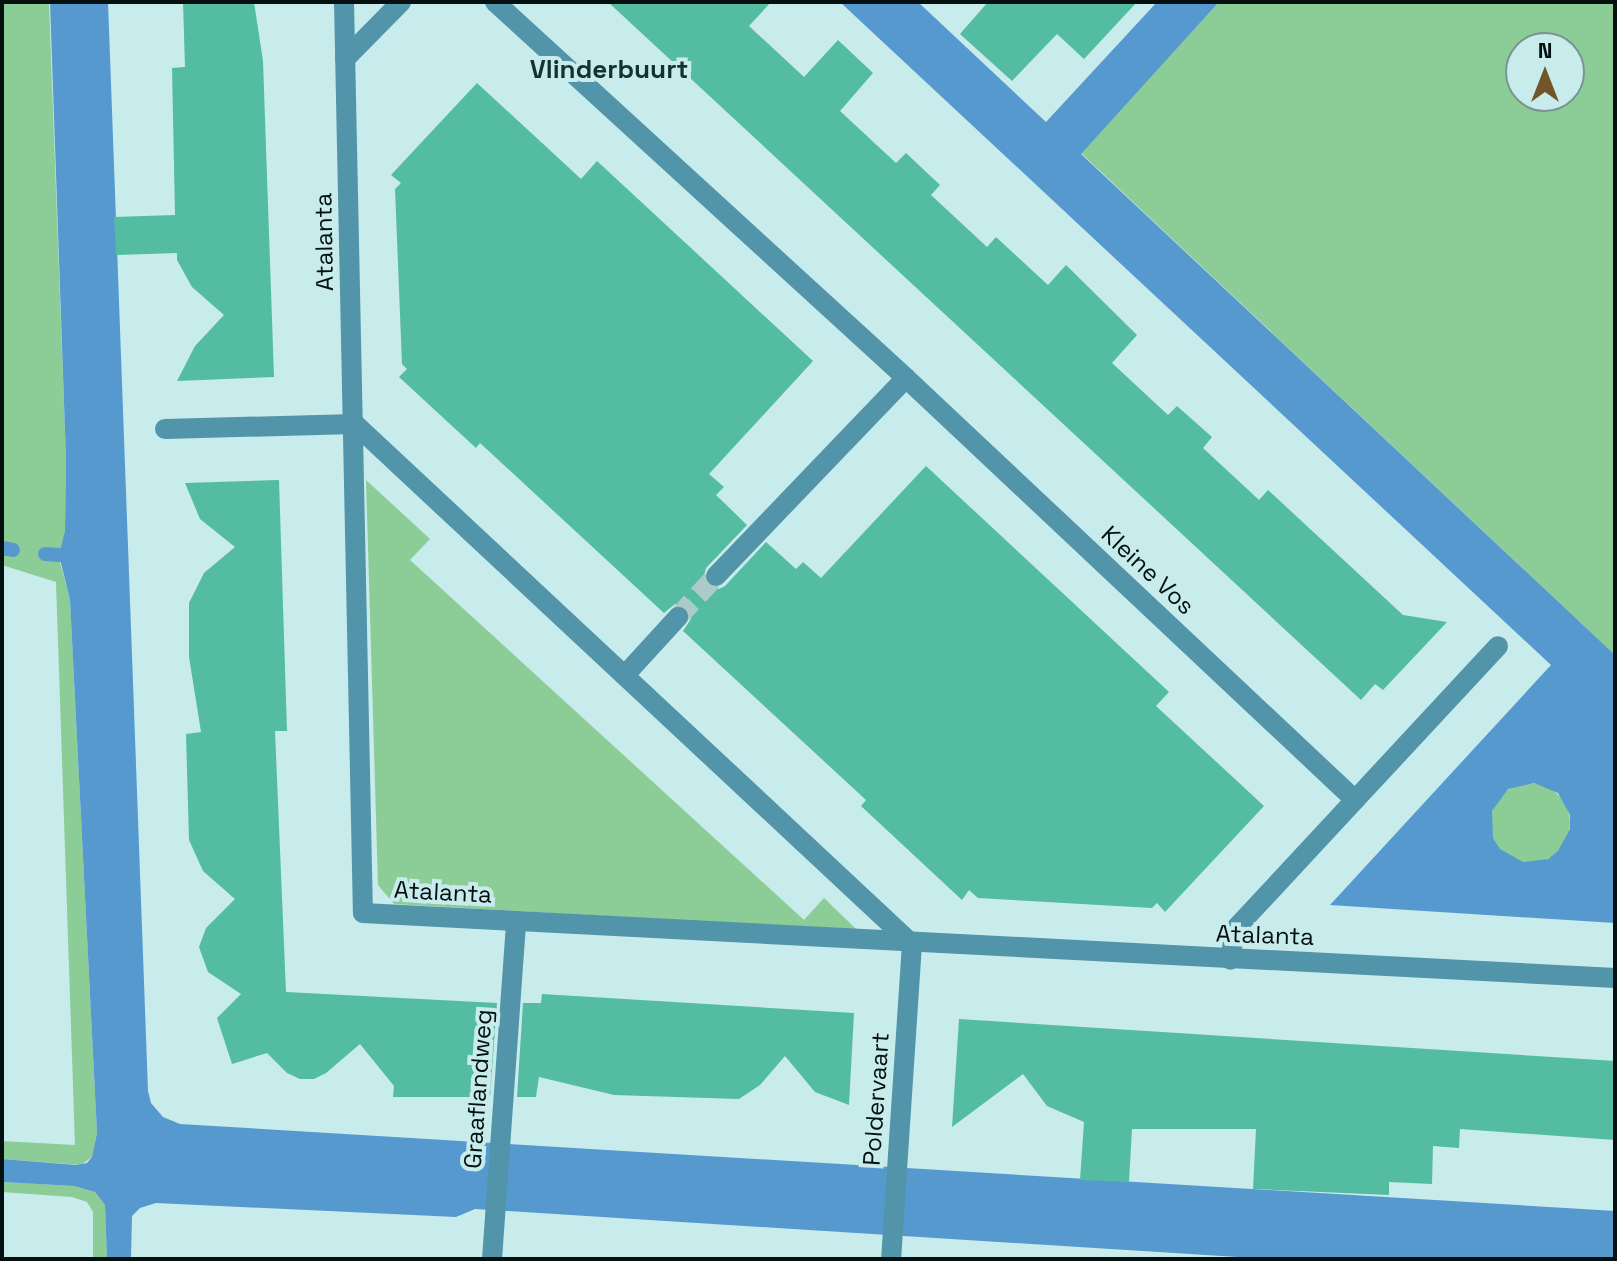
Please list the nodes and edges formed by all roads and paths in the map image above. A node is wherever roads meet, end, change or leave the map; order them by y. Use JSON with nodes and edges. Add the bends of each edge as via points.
{"nodes":[{"id":1,"x":344,"y":2,"type":"edge"},
{"id":2,"x":401,"y":2,"type":"edge"},
{"id":3,"x":495,"y":2,"type":"edge"},
{"id":4,"x":345,"y":59,"type":"junction"},
{"id":5,"x":906,"y":378,"type":"junction"},
{"id":6,"x":355,"y":424,"type":"junction"},
{"id":7,"x":165,"y":429,"type":"dead end"},
{"id":8,"x":716,"y":576,"type":"tunnel mouth"},
{"id":9,"x":678,"y":617,"type":"tunnel mouth"},
{"id":10,"x":1498,"y":646,"type":"dead end"},
{"id":11,"x":625,"y":675,"type":"junction"},
{"id":12,"x":1355,"y":800,"type":"junction"},
{"id":13,"x":516,"y":922,"type":"junction"},
{"id":14,"x":912,"y":944,"type":"junction"},
{"id":15,"x":1230,"y":960,"type":"junction"},
{"id":16,"x":1615,"y":978,"type":"edge"},
{"id":17,"x":891,"y":1252,"type":"edge"},
{"id":18,"x":492,"y":1259,"type":"edge"}],
"edges":[{"from":1,"to":4,"type":"street","name":"Atalanta"},
{"from":2,"to":4,"type":"street"},
{"from":3,"to":5,"type":"street","name":"Kleine Vos"},
{"from":4,"to":6,"type":"street","name":"Atalanta"},
{"from":5,"to":8,"type":"street"},
{"from":5,"to":12,"type":"street","name":"Kleine Vos"},
{"from":6,"to":7,"type":"street"},
{"from":6,"to":11,"type":"street"},
{"from":6,"to":13,"type":"street","name":"Atalanta","via":[[363,913]]},
{"from":9,"to":11,"type":"street"},
{"from":10,"to":12,"type":"street"},
{"from":11,"to":14,"type":"street"},
{"from":12,"to":15,"type":"street","via":[[1235,929]]},
{"from":13,"to":14,"type":"street","name":"Atalanta"},
{"from":13,"to":18,"type":"street","name":"Graaflandweg"},
{"from":14,"to":15,"type":"street","name":"Atalanta"},
{"from":14,"to":17,"type":"street","name":"Poldervaart"},
{"from":15,"to":16,"type":"street","name":"Atalanta"}]}
